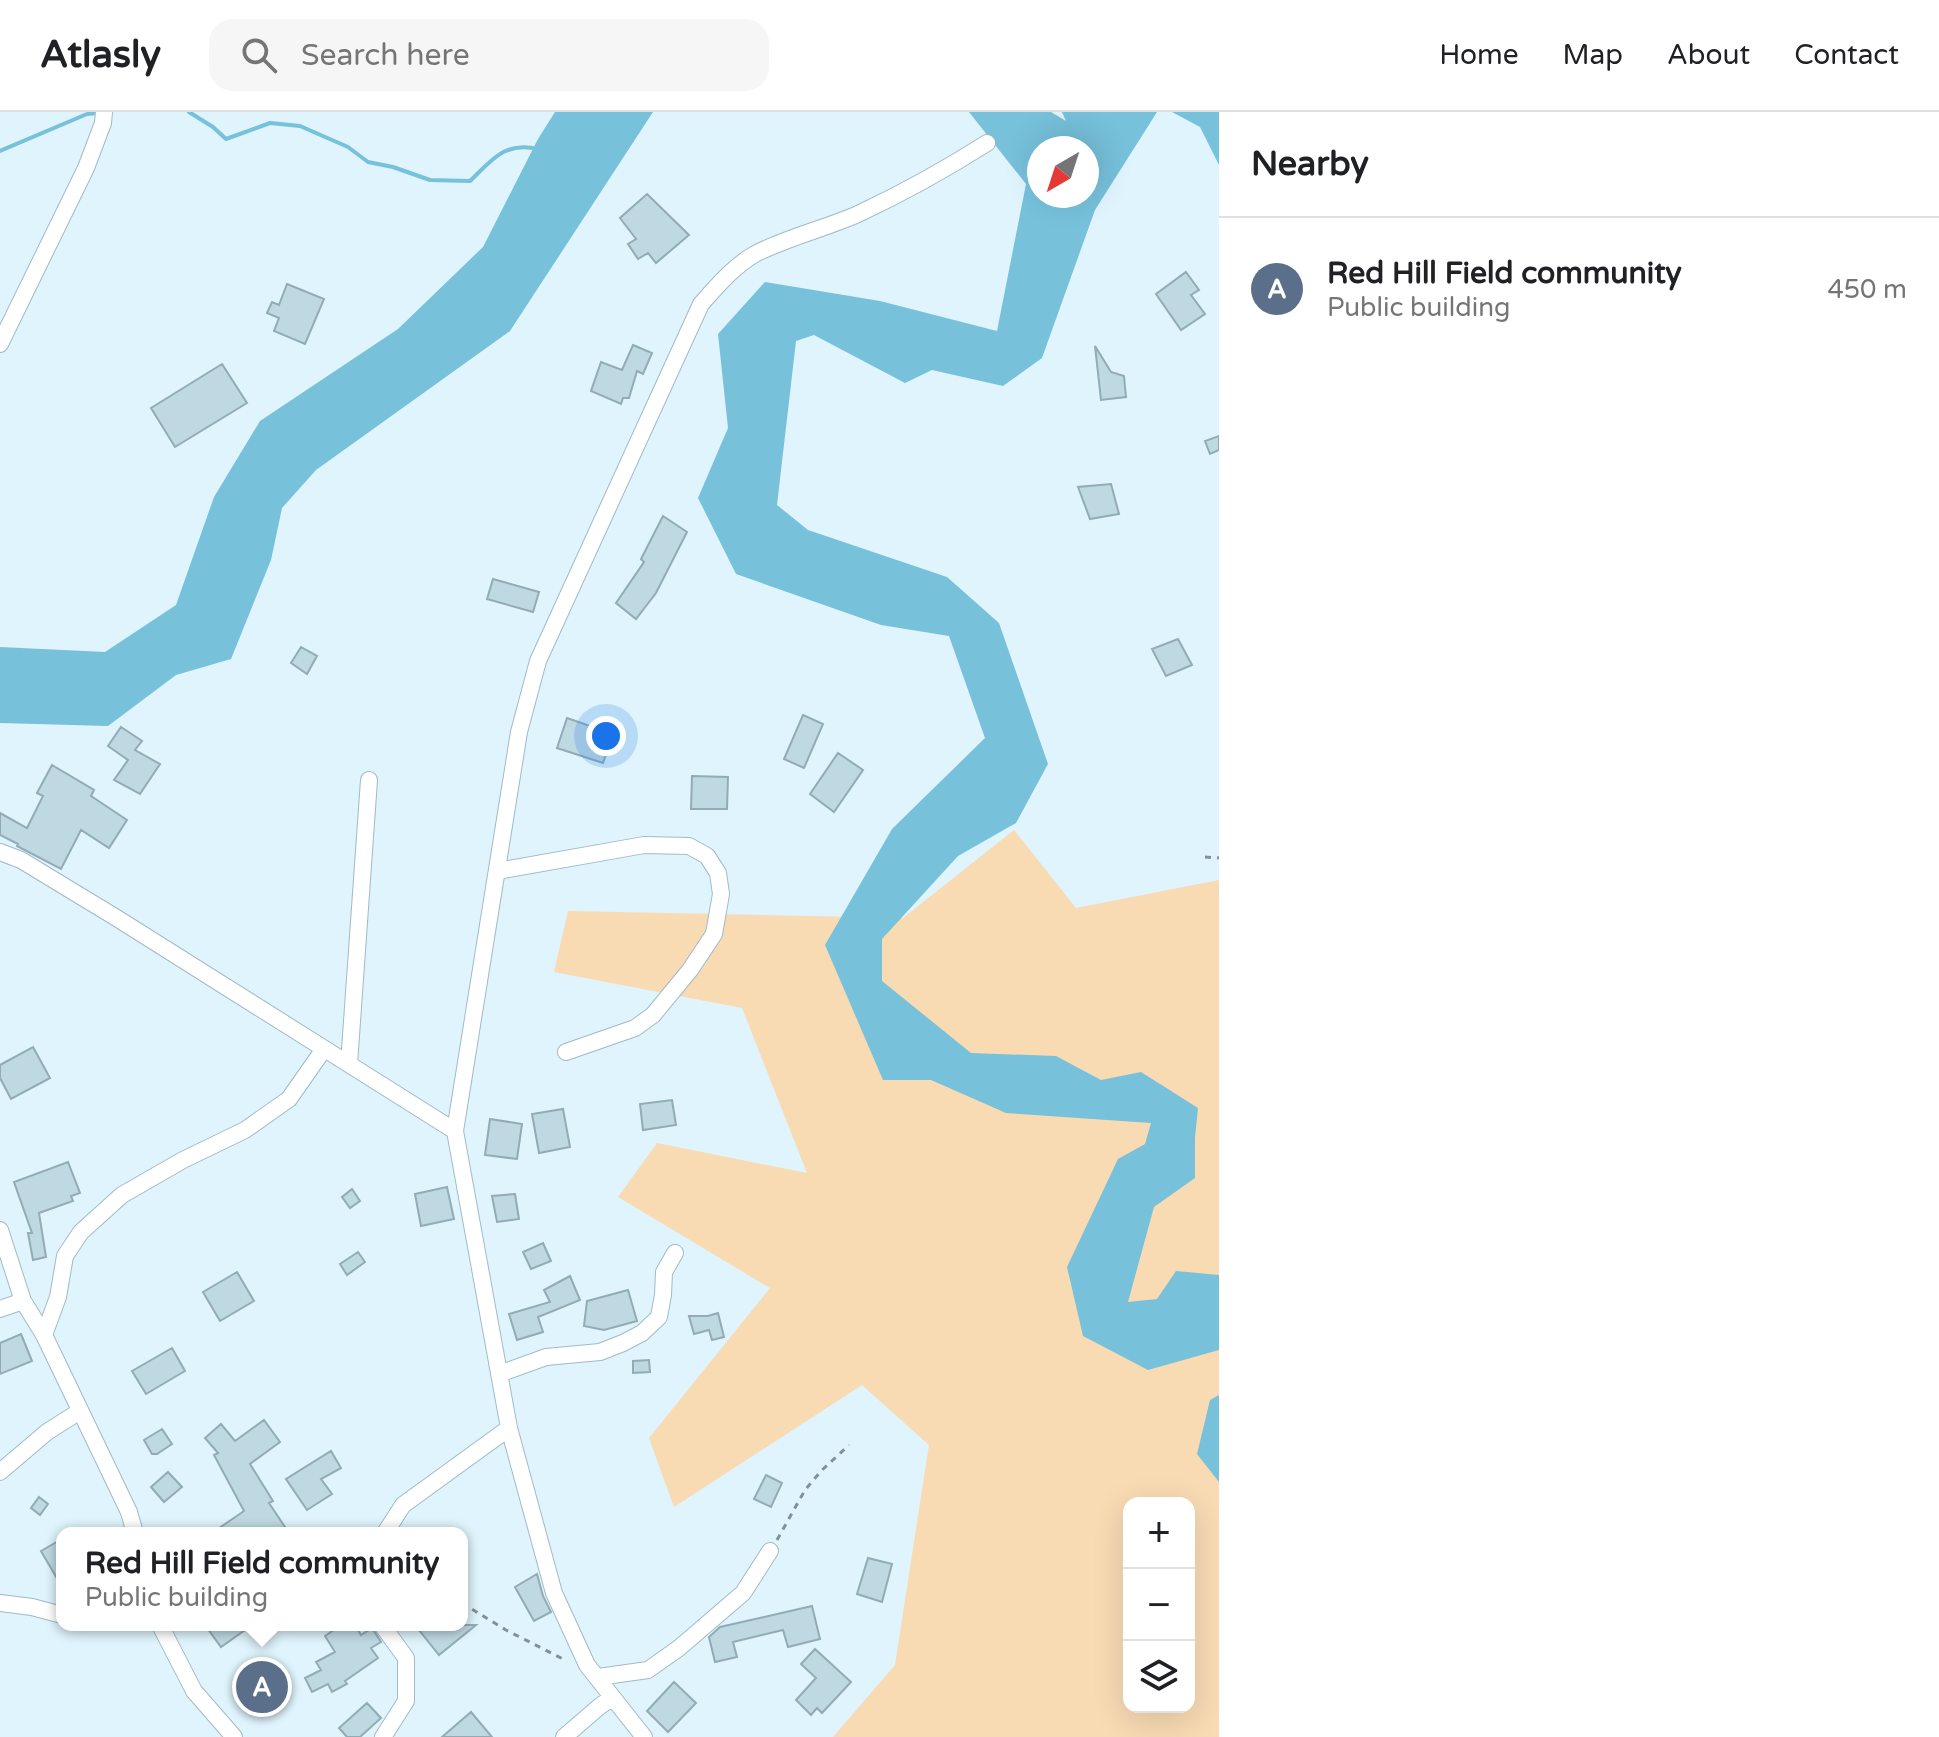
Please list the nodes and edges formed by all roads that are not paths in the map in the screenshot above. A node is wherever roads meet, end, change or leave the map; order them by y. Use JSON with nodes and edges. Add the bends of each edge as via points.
{"nodes":[{"id":1,"x":104,"y":117,"type":"edge"},
{"id":2,"x":987,"y":143,"type":"dead end"},
{"id":3,"x":0,"y":344,"type":"edge"},
{"id":4,"x":369,"y":780,"type":"dead end"},
{"id":5,"x":0,"y":852,"type":"edge"},
{"id":6,"x":498,"y":871,"type":"junction"},
{"id":7,"x":324,"y":1049,"type":"junction"},
{"id":8,"x":566,"y":1052,"type":"dead end"},
{"id":9,"x":349,"y":1064,"type":"junction"},
{"id":10,"x":455,"y":1131,"type":"junction"},
{"id":11,"x":0,"y":1230,"type":"edge"},
{"id":12,"x":675,"y":1253,"type":"dead end"},
{"id":13,"x":23,"y":1301,"type":"junction"},
{"id":14,"x":0,"y":1309,"type":"edge"},
{"id":15,"x":44,"y":1335,"type":"junction"},
{"id":16,"x":499,"y":1374,"type":"junction"},
{"id":17,"x":80,"y":1411,"type":"junction"},
{"id":18,"x":509,"y":1428,"type":"junction"},
{"id":19,"x":0,"y":1472,"type":"edge"},
{"id":20,"x":133,"y":1527,"type":"edge"},
{"id":21,"x":389,"y":1527,"type":"edge"},
{"id":22,"x":770,"y":1551,"type":"road end"},
{"id":23,"x":0,"y":1603,"type":"edge"},
{"id":24,"x":56,"y":1613,"type":"edge"},
{"id":25,"x":163,"y":1631,"type":"edge"},
{"id":26,"x":386,"y":1631,"type":"edge"},
{"id":27,"x":598,"y":1677,"type":"junction"},
{"id":28,"x":612,"y":1698,"type":"junction"},
{"id":29,"x":234,"y":1737,"type":"edge"},
{"id":30,"x":383,"y":1737,"type":"edge"},
{"id":31,"x":564,"y":1737,"type":"edge"},
{"id":32,"x":644,"y":1737,"type":"edge"}],
"edges":[{"from":1,"to":3,"type":"street","via":[[86,168]]},
{"from":2,"to":6,"type":"street","via":[[856,215],[753,255],[701,304],[538,661],[519,732]]},
{"from":4,"to":9,"type":"street"},
{"from":5,"to":7,"type":"street","via":[[21,860]]},
{"from":6,"to":8,"type":"street","via":[[644,845],[689,846],[707,856],[718,873],[721,894],[714,934],[653,1015],[635,1028]]},
{"from":6,"to":10,"type":"street"},
{"from":7,"to":9,"type":"street"},
{"from":7,"to":15,"type":"street","via":[[289,1099],[245,1130],[122,1195],[81,1232],[65,1256]]},
{"from":9,"to":10,"type":"street"},
{"from":10,"to":16,"type":"street"},
{"from":11,"to":13,"type":"street"},
{"from":12,"to":16,"type":"street","via":[[664,1272],[659,1317],[642,1333],[600,1352],[546,1357]]},
{"from":13,"to":14,"type":"street"},
{"from":13,"to":15,"type":"street"},
{"from":15,"to":17,"type":"street"},
{"from":16,"to":18,"type":"street"},
{"from":17,"to":19,"type":"street"},
{"from":17,"to":20,"type":"street"},
{"from":18,"to":21,"type":"street","via":[[403,1505]]},
{"from":18,"to":27,"type":"street","via":[[554,1593],[587,1665]]},
{"from":22,"to":27,"type":"street","via":[[743,1593],[679,1648],[648,1670]]},
{"from":23,"to":24,"type":"street"},
{"from":25,"to":29,"type":"street","via":[[194,1691]]},
{"from":26,"to":30,"type":"street","via":[[406,1658],[406,1701]]},
{"from":27,"to":28,"type":"street"},
{"from":28,"to":31,"type":"street"},
{"from":28,"to":32,"type":"street"}]}
